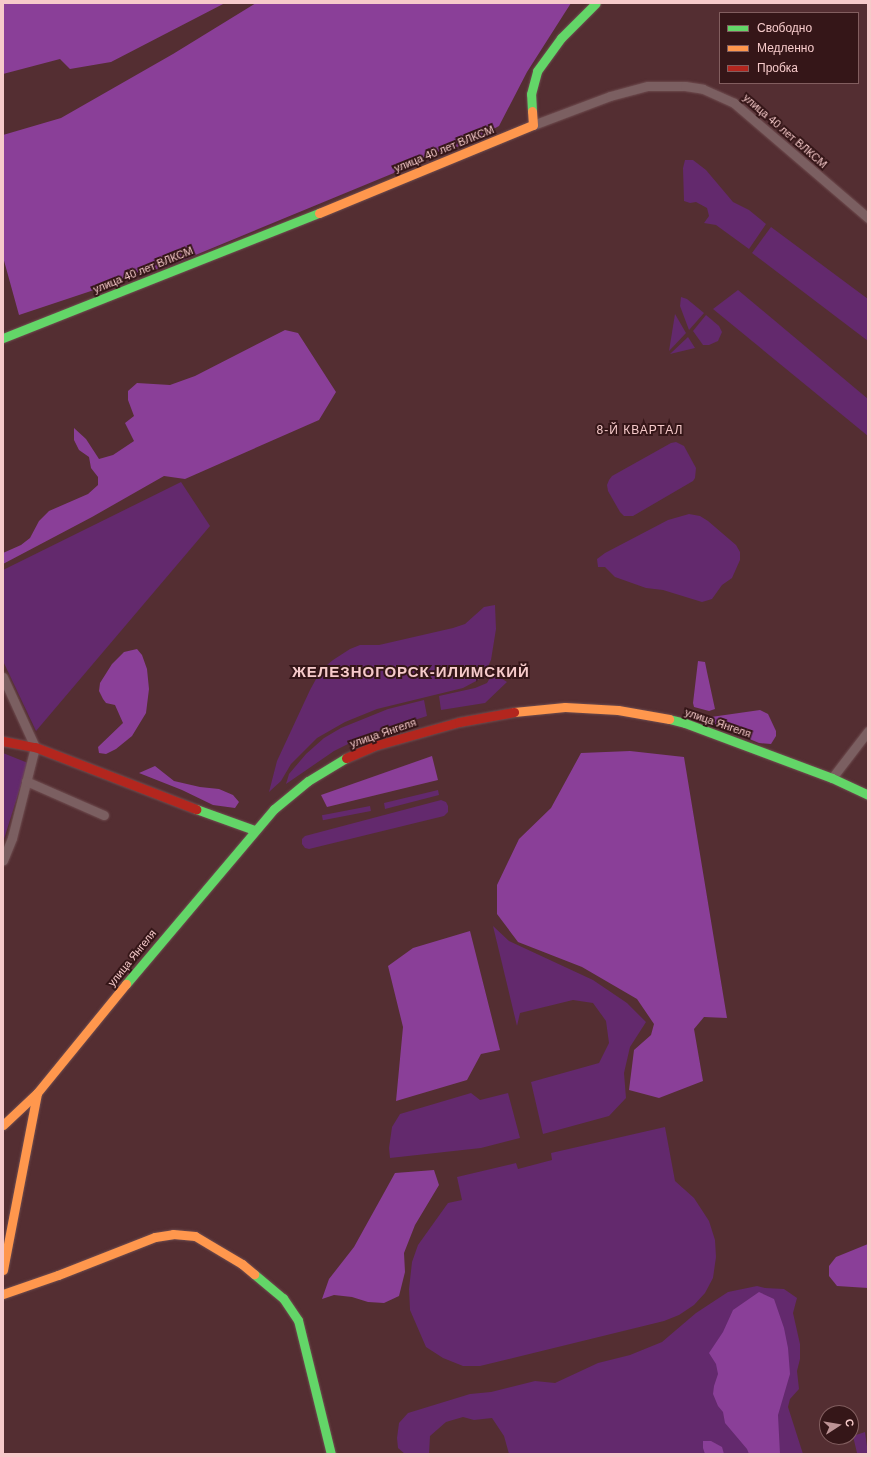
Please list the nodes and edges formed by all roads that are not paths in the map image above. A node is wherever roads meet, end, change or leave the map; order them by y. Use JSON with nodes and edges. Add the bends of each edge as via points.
{"nodes":[{"id":1,"x":596,"y":3,"type":"edge"},
{"id":2,"x":533,"y":125,"type":"junction"},
{"id":3,"x":868,"y":218,"type":"edge"},
{"id":4,"x":3,"y":338,"type":"edge"},
{"id":5,"x":3,"y":677,"type":"edge"},
{"id":6,"x":868,"y":731,"type":"edge"},
{"id":7,"x":3,"y":741,"type":"edge"},
{"id":8,"x":35,"y":748,"type":"junction"},
{"id":9,"x":832,"y":778,"type":"junction"},
{"id":10,"x":26,"y":780,"type":"junction"},
{"id":11,"x":868,"y":795,"type":"edge"},
{"id":12,"x":104,"y":815,"type":"dead end"},
{"id":13,"x":254,"y":830,"type":"junction"},
{"id":14,"x":3,"y":860,"type":"edge"},
{"id":15,"x":37,"y":1093,"type":"junction"},
{"id":16,"x":3,"y":1125,"type":"edge"},
{"id":17,"x":3,"y":1270,"type":"edge"},
{"id":18,"x":3,"y":1294,"type":"edge"},
{"id":19,"x":331,"y":1454,"type":"edge"}],
"edges":[{"from":1,"to":2,"type":"street","via":[[561,38],[537,70],[531,94]]},
{"from":2,"to":3,"type":"street","name":"улица 40 лет ВЛКСМ","via":[[610,96],[648,86],[685,86],[703,89],[734,103]]},
{"from":2,"to":4,"type":"street","name":"улица 40 лет ВЛКСМ","via":[[392,184]]},
{"from":5,"to":8,"type":"street"},
{"from":6,"to":9,"type":"street"},
{"from":7,"to":8,"type":"street"},
{"from":8,"to":10,"type":"street"},
{"from":8,"to":13,"type":"street"},
{"from":9,"to":11,"type":"street","name":"улица Янгеля"},
{"from":9,"to":13,"type":"street","name":"улица Янгеля","via":[[730,739],[661,717],[618,710],[565,707],[526,710],[435,728],[377,745],[341,760],[274,809]]},
{"from":10,"to":12,"type":"street"},
{"from":10,"to":14,"type":"street","via":[[12,838]]},
{"from":13,"to":15,"type":"street","name":"улица Янгеля"},
{"from":15,"to":16,"type":"street","name":"улица Янгеля"},
{"from":15,"to":17,"type":"street"},
{"from":18,"to":19,"type":"street","via":[[155,1237],[174,1234],[195,1236],[242,1264],[283,1298],[292,1310],[298,1320]]}]}
